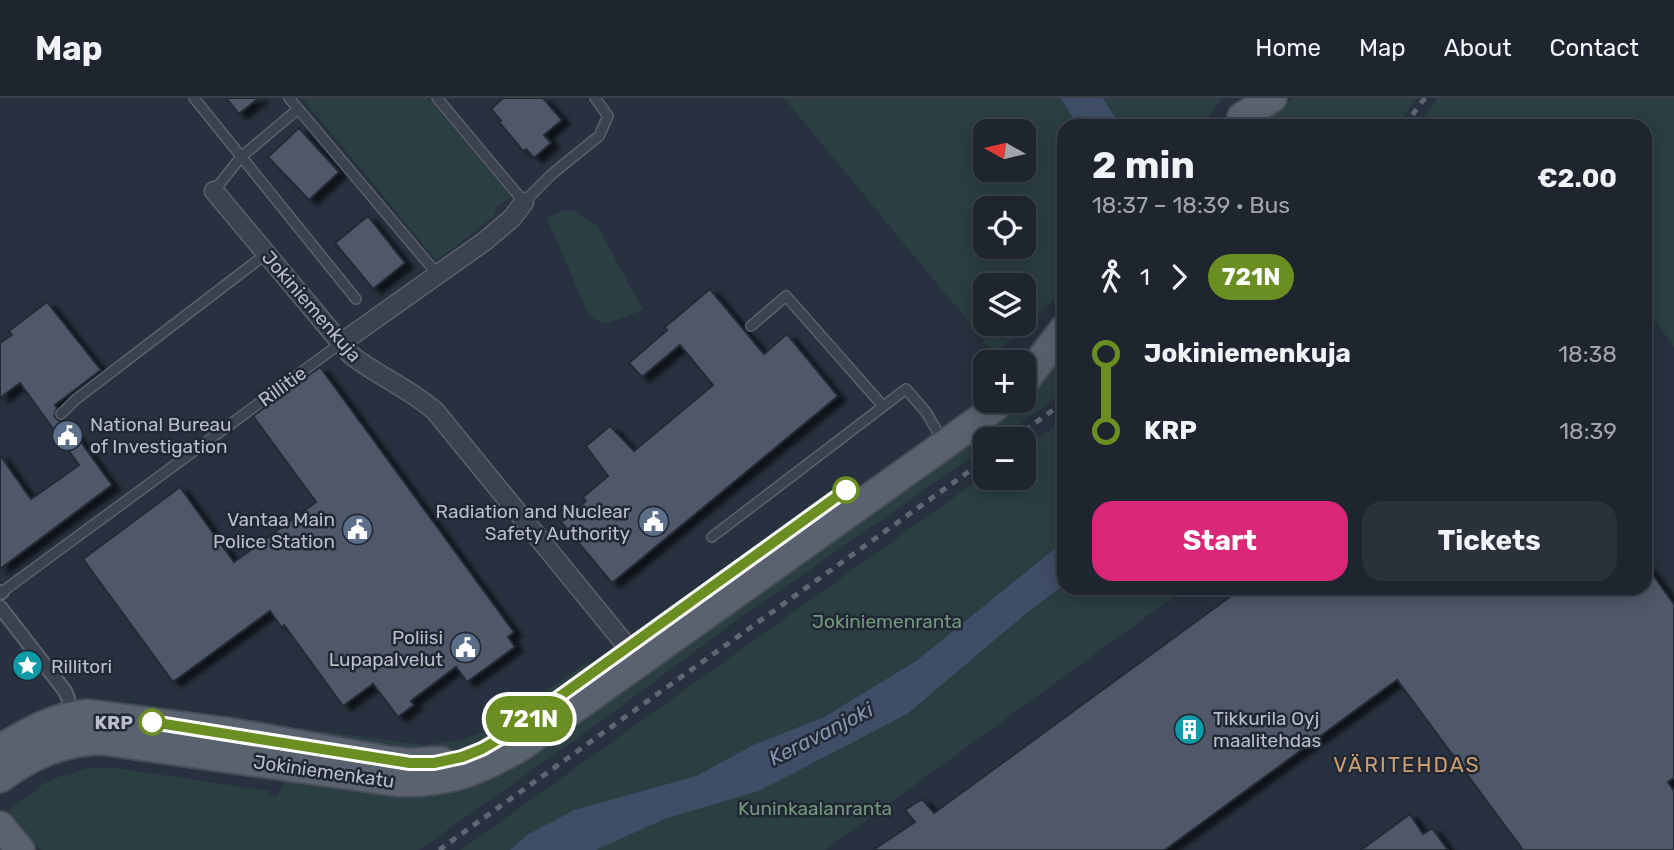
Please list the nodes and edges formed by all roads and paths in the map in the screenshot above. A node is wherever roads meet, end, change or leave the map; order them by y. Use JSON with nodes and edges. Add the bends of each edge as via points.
{"nodes":[{"id":1,"x":194,"y":98,"type":"edge"},
{"id":2,"x":289,"y":98,"type":"edge"},
{"id":3,"x":436,"y":98,"type":"edge"},
{"id":4,"x":595,"y":98,"type":"edge"},
{"id":5,"x":1272,"y":98,"type":"edge"},
{"id":6,"x":298,"y":109,"type":"junction"},
{"id":7,"x":1243,"y":114,"type":"edge"},
{"id":8,"x":241,"y":157,"type":"junction"},
{"id":9,"x":214,"y":191,"type":"joint"},
{"id":10,"x":524,"y":202,"type":"junction"},
{"id":11,"x":266,"y":254,"type":"junction"},
{"id":12,"x":438,"y":275,"type":"junction"},
{"id":13,"x":356,"y":299,"type":"dead end"},
{"id":14,"x":751,"y":326,"type":"dead end"},
{"id":15,"x":1057,"y":335,"type":"edge"},
{"id":16,"x":1057,"y":338,"type":"edge"},
{"id":17,"x":341,"y":343,"type":"junction"},
{"id":18,"x":1036,"y":351,"type":"edge"},
{"id":19,"x":1036,"y":366,"type":"edge"},
{"id":20,"x":973,"y":402,"type":"edge"},
{"id":21,"x":883,"y":407,"type":"junction"},
{"id":22,"x":987,"y":413,"type":"edge"},
{"id":23,"x":61,"y":414,"type":"dead end"},
{"id":24,"x":939,"y":435,"type":"junction"},
{"id":25,"x":712,"y":537,"type":"dead end"},
{"id":26,"x":1,"y":592,"type":"edge"},
{"id":27,"x":0,"y":607,"type":"edge"},
{"id":28,"x":633,"y":655,"type":"junction"},
{"id":29,"x":68,"y":698,"type":"dead end"},
{"id":30,"x":0,"y":749,"type":"edge"},
{"id":31,"x":0,"y":778,"type":"edge"},
{"id":32,"x":0,"y":826,"type":"edge"},
{"id":33,"x":20,"y":850,"type":"edge"}],
"edges":[{"from":1,"to":8,"type":"lane"},
{"from":2,"to":6,"type":"lane"},
{"from":3,"to":10,"type":"lane"},
{"from":4,"to":10,"type":"lane","via":[[608,116],[599,136]]},
{"from":5,"to":7,"type":"main road"},
{"from":6,"to":8,"type":"lane"},
{"from":6,"to":12,"type":"lane"},
{"from":8,"to":9,"type":"lane"},
{"from":8,"to":13,"type":"lane"},
{"from":9,"to":11,"type":"street","name":"Jokiniemenkuja"},
{"from":10,"to":12,"type":"street","name":"Rillitie","via":[[513,218]]},
{"from":11,"to":17,"type":"street","name":"Jokiniemenkuja"},
{"from":11,"to":23,"type":"lane"},
{"from":12,"to":17,"type":"street","name":"Rillitie"},
{"from":14,"to":21,"type":"lane","via":[[786,296]]},
{"from":15,"to":18,"type":"main road"},
{"from":16,"to":19,"type":"main road"},
{"from":17,"to":26,"type":"lane","name":"Rillitie"},
{"from":17,"to":28,"type":"street","name":"Jokiniemenkuja","via":[[366,367],[435,411]]},
{"from":20,"to":24,"type":"main road","name":"Jokiniemenkatu"},
{"from":21,"to":24,"type":"lane","via":[[906,389]]},
{"from":21,"to":25,"type":"lane"},
{"from":22,"to":24,"type":"main road","name":"Jokiniemenkatu"},
{"from":24,"to":28,"type":"main road","name":"Jokiniemenkatu"},
{"from":27,"to":29,"type":"street"},
{"from":28,"to":30,"type":"main road","name":"Jokiniemenkatu","via":[[482,749],[434,763],[390,761],[88,714],[48,724]]},
{"from":28,"to":31,"type":"main road","name":"Jokiniemenkatu","via":[[502,758],[471,773],[440,780],[398,782],[100,740],[53,747]]},
{"from":32,"to":33,"type":"main road"}]}
